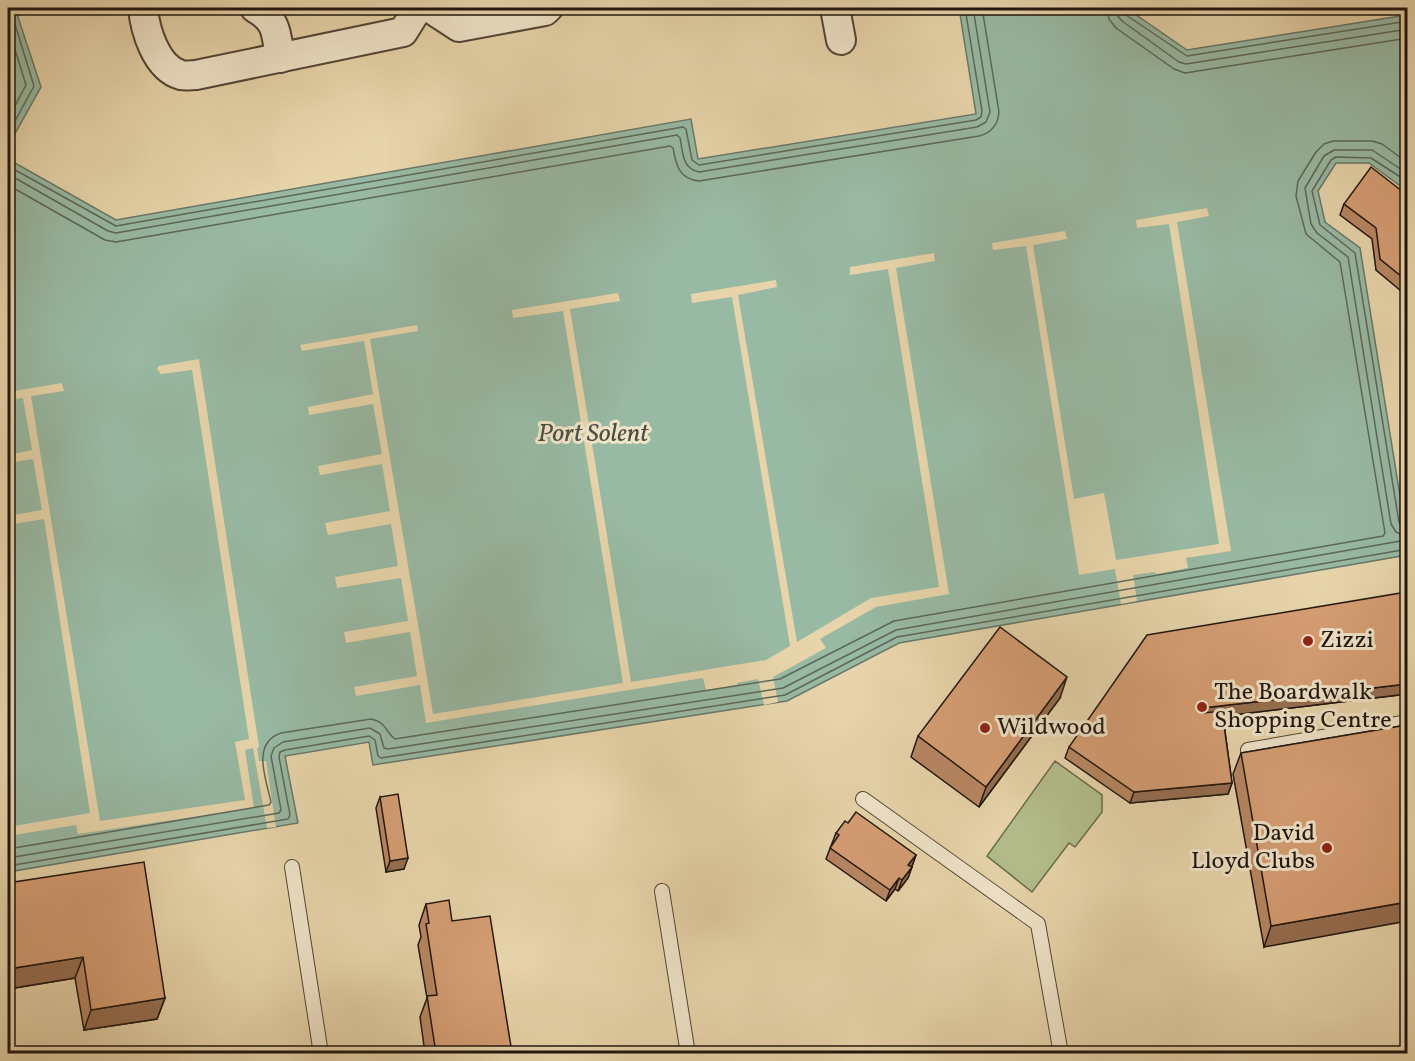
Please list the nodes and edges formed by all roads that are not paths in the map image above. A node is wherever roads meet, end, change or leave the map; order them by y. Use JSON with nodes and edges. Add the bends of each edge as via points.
{"nodes":[{"id":1,"x":143,"y":8,"type":"edge"},
{"id":2,"x":255,"y":8,"type":"edge"},
{"id":3,"x":418,"y":8,"type":"edge"},
{"id":4,"x":430,"y":8,"type":"edge"},
{"id":5,"x":548,"y":8,"type":"edge"},
{"id":6,"x":835,"y":8,"type":"edge"},
{"id":7,"x":841,"y":40,"type":"dead end"},
{"id":8,"x":280,"y":58,"type":"junction"},
{"id":9,"x":1407,"y":722,"type":"edge"},
{"id":10,"x":1248,"y":750,"type":"edge"},
{"id":11,"x":863,"y":799,"type":"dead end"},
{"id":12,"x":292,"y":867,"type":"dead end"},
{"id":13,"x":662,"y":891,"type":"dead end"},
{"id":14,"x":321,"y":1053,"type":"edge"},
{"id":15,"x":688,"y":1053,"type":"edge"},
{"id":16,"x":1061,"y":1053,"type":"edge"}],
"edges":[{"from":1,"to":8,"type":"street","via":[[157,53],[182,75],[207,74]]},
{"from":2,"to":8,"type":"street","via":[[274,24]]},
{"from":3,"to":8,"type":"street","via":[[403,32]]},
{"from":4,"to":5,"type":"street","via":[[459,27]]},
{"from":6,"to":7,"type":"street"},
{"from":9,"to":10,"type":"lane"},
{"from":11,"to":16,"type":"lane","via":[[1038,924]]},
{"from":12,"to":14,"type":"lane"},
{"from":13,"to":15,"type":"lane"}]}
